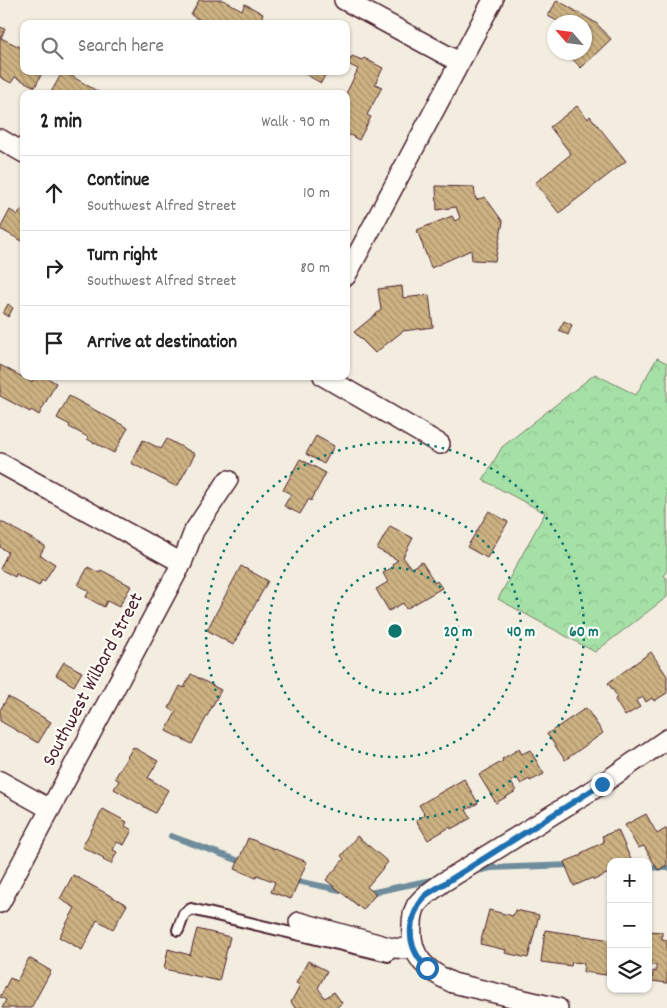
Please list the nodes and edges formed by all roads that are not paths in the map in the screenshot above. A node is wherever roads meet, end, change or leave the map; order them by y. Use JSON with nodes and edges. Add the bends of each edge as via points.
{"nodes":[{"id":1,"x":344,"y":0,"type":"edge"},
{"id":2,"x":493,"y":0,"type":"edge"},
{"id":3,"x":459,"y":62,"type":"junction"},
{"id":4,"x":0,"y":139,"type":"edge"},
{"id":5,"x":20,"y":151,"type":"edge"},
{"id":6,"x":350,"y":268,"type":"edge"},
{"id":7,"x":329,"y":380,"type":"edge"},
{"id":8,"x":440,"y":444,"type":"dead end"},
{"id":9,"x":0,"y":463,"type":"edge"},
{"id":10,"x":228,"y":480,"type":"dead end"},
{"id":11,"x":182,"y":563,"type":"junction"},
{"id":12,"x":667,"y":739,"type":"edge"},
{"id":13,"x":0,"y":781,"type":"edge"},
{"id":14,"x":50,"y":809,"type":"junction"},
{"id":15,"x":0,"y":903,"type":"edge"},
{"id":16,"x":299,"y":922,"type":"dead end"},
{"id":17,"x":178,"y":930,"type":"dead end"},
{"id":18,"x":416,"y":954,"type":"junction"},
{"id":19,"x":558,"y":1008,"type":"edge"}],
"edges":[{"from":1,"to":3,"type":"street"},
{"from":2,"to":3,"type":"street"},
{"from":3,"to":6,"type":"street"},
{"from":4,"to":5,"type":"street"},
{"from":7,"to":8,"type":"street"},
{"from":9,"to":11,"type":"street"},
{"from":10,"to":11,"type":"street","name":"Southwest Wilbard Street","via":[[194,531]]},
{"from":11,"to":14,"type":"street","name":"Southwest Wilbard Street"},
{"from":12,"to":18,"type":"street","via":[[426,895],[412,918],[411,935]]},
{"from":13,"to":14,"type":"street"},
{"from":14,"to":15,"type":"street","name":"Southwest Wilbard Street"},
{"from":16,"to":18,"type":"street"},
{"from":17,"to":18,"type":"lane","via":[[184,914],[191,909],[370,952]]},
{"from":18,"to":19,"type":"street","via":[[438,976],[453,983]]}]}
